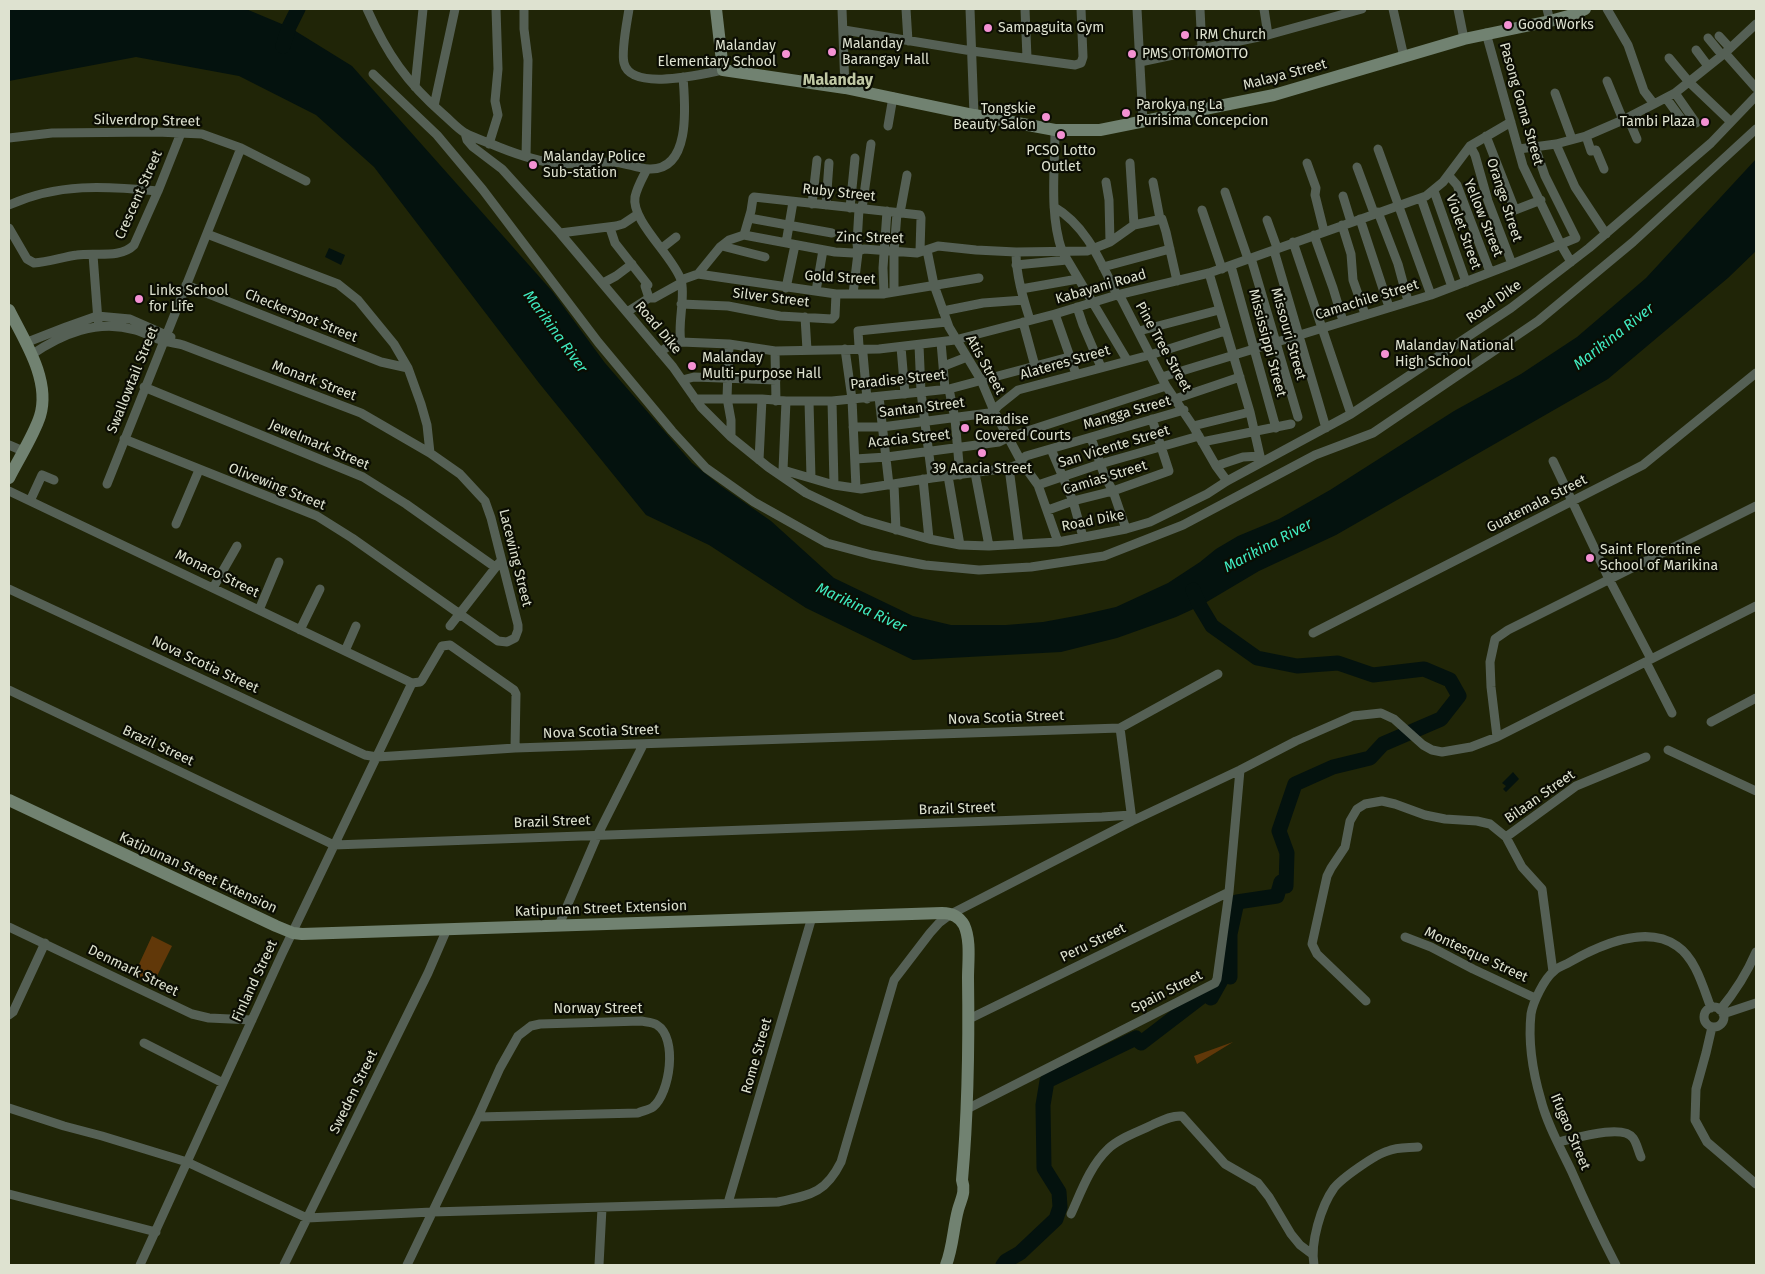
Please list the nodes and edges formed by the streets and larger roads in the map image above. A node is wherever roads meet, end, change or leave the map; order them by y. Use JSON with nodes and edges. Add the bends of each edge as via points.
{"nodes":[{"id":1,"x":367,"y":9,"type":"edge"},
{"id":2,"x":423,"y":9,"type":"edge"},
{"id":3,"x":456,"y":9,"type":"edge"},
{"id":4,"x":496,"y":9,"type":"edge"},
{"id":5,"x":517,"y":9,"type":"edge"},
{"id":6,"x":524,"y":9,"type":"edge"},
{"id":7,"x":629,"y":9,"type":"edge"},
{"id":8,"x":716,"y":9,"type":"edge"},
{"id":9,"x":842,"y":9,"type":"edge"},
{"id":10,"x":906,"y":9,"type":"edge"},
{"id":11,"x":970,"y":9,"type":"edge"},
{"id":12,"x":1025,"y":9,"type":"edge"},
{"id":13,"x":1081,"y":9,"type":"edge"},
{"id":14,"x":1137,"y":9,"type":"edge"},
{"id":15,"x":1200,"y":9,"type":"edge"},
{"id":16,"x":1264,"y":9,"type":"edge"},
{"id":17,"x":1362,"y":9,"type":"edge"},
{"id":18,"x":1393,"y":9,"type":"edge"},
{"id":19,"x":1458,"y":9,"type":"edge"},
{"id":20,"x":1585,"y":9,"type":"edge"},
{"id":21,"x":1608,"y":9,"type":"edge"},
{"id":22,"x":1333,"y":13,"type":"edge"},
{"id":23,"x":1548,"y":15,"type":"edge"},
{"id":24,"x":1756,"y":24,"type":"edge"},
{"id":25,"x":844,"y":30,"type":"junction"},
{"id":26,"x":1486,"y":33,"type":"junction"},
{"id":27,"x":1268,"y":35,"type":"junction"},
{"id":28,"x":1719,"y":36,"type":"dead end"},
{"id":29,"x":1708,"y":38,"type":"dead end"},
{"id":30,"x":1464,"y":39,"type":"junction"},
{"id":31,"x":908,"y":41,"type":"junction"},
{"id":32,"x":1202,"y":49,"type":"junction"},
{"id":33,"x":1696,"y":50,"type":"dead end"},
{"id":34,"x":972,"y":51,"type":"junction"},
{"id":35,"x":1726,"y":52,"type":"junction"},
{"id":36,"x":1404,"y":57,"type":"junction"},
{"id":37,"x":1027,"y":58,"type":"junction"},
{"id":38,"x":1668,"y":58,"type":"dead end"},
{"id":39,"x":1140,"y":62,"type":"junction"},
{"id":40,"x":1708,"y":66,"type":"junction"},
{"id":41,"x":722,"y":70,"type":"junction"},
{"id":42,"x":373,"y":74,"type":"dead end"},
{"id":43,"x":683,"y":77,"type":"junction"},
{"id":44,"x":1607,"y":81,"type":"dead end"},
{"id":45,"x":1689,"y":82,"type":"junction"},
{"id":46,"x":415,"y":87,"type":"junction"},
{"id":47,"x":845,"y":88,"type":"junction"},
{"id":48,"x":1756,"y":88,"type":"edge"},
{"id":49,"x":1555,"y":93,"type":"dead end"},
{"id":50,"x":1675,"y":93,"type":"junction"},
{"id":51,"x":1756,"y":96,"type":"edge"},
{"id":52,"x":893,"y":98,"type":"junction"},
{"id":53,"x":1666,"y":98,"type":"junction"},
{"id":54,"x":1654,"y":104,"type":"junction"},
{"id":55,"x":434,"y":106,"type":"junction"},
{"id":56,"x":974,"y":115,"type":"junction"},
{"id":57,"x":1626,"y":119,"type":"junction"},
{"id":58,"x":1682,"y":120,"type":"dead end"},
{"id":59,"x":1143,"y":122,"type":"junction"},
{"id":60,"x":1511,"y":122,"type":"junction"},
{"id":61,"x":1731,"y":122,"type":"junction"},
{"id":62,"x":1696,"y":123,"type":"dead end"},
{"id":63,"x":888,"y":126,"type":"dead end"},
{"id":64,"x":1756,"y":129,"type":"edge"},
{"id":65,"x":1055,"y":130,"type":"junction"},
{"id":66,"x":180,"y":133,"type":"junction"},
{"id":67,"x":464,"y":133,"type":"junction"},
{"id":68,"x":1486,"y":136,"type":"junction"},
{"id":69,"x":1586,"y":136,"type":"junction"},
{"id":70,"x":9,"y":138,"type":"edge"},
{"id":71,"x":1637,"y":139,"type":"dead end"},
{"id":72,"x":1572,"y":140,"type":"junction"},
{"id":73,"x":489,"y":144,"type":"junction"},
{"id":74,"x":871,"y":144,"type":"dead end"},
{"id":75,"x":1556,"y":144,"type":"junction"},
{"id":76,"x":1470,"y":146,"type":"junction"},
{"id":77,"x":1535,"y":147,"type":"junction"},
{"id":78,"x":241,"y":148,"type":"junction"},
{"id":79,"x":1378,"y":149,"type":"dead end"},
{"id":80,"x":1518,"y":149,"type":"junction"},
{"id":81,"x":526,"y":157,"type":"junction"},
{"id":82,"x":855,"y":158,"type":"dead end"},
{"id":83,"x":816,"y":160,"type":"dead end"},
{"id":84,"x":829,"y":162,"type":"dead end"},
{"id":85,"x":1130,"y":163,"type":"dead end"},
{"id":86,"x":1307,"y":163,"type":"dead end"},
{"id":87,"x":1357,"y":168,"type":"dead end"},
{"id":88,"x":647,"y":169,"type":"junction"},
{"id":89,"x":1604,"y":169,"type":"dead end"},
{"id":90,"x":906,"y":175,"type":"dead end"},
{"id":91,"x":1449,"y":176,"type":"junction"},
{"id":92,"x":306,"y":181,"type":"dead end"},
{"id":93,"x":1106,"y":182,"type":"dead end"},
{"id":94,"x":1152,"y":182,"type":"dead end"},
{"id":95,"x":158,"y":191,"type":"junction"},
{"id":96,"x":1434,"y":191,"type":"junction"},
{"id":97,"x":1225,"y":192,"type":"dead end"},
{"id":98,"x":1343,"y":196,"type":"dead end"},
{"id":99,"x":1421,"y":198,"type":"junction"},
{"id":100,"x":1541,"y":200,"type":"junction"},
{"id":101,"x":793,"y":202,"type":"junction"},
{"id":102,"x":812,"y":204,"type":"junction"},
{"id":103,"x":9,"y":205,"type":"edge"},
{"id":104,"x":826,"y":205,"type":"junction"},
{"id":105,"x":1398,"y":206,"type":"junction"},
{"id":106,"x":1054,"y":207,"type":"junction"},
{"id":107,"x":850,"y":208,"type":"junction"},
{"id":108,"x":861,"y":209,"type":"junction"},
{"id":109,"x":1202,"y":210,"type":"dead end"},
{"id":110,"x":887,"y":211,"type":"junction"},
{"id":111,"x":898,"y":213,"type":"junction"},
{"id":112,"x":1376,"y":213,"type":"junction"},
{"id":113,"x":638,"y":214,"type":"junction"},
{"id":114,"x":921,"y":216,"type":"joint"},
{"id":115,"x":749,"y":218,"type":"junction"},
{"id":116,"x":1360,"y":218,"type":"junction"},
{"id":117,"x":1161,"y":219,"type":"junction"},
{"id":118,"x":1267,"y":220,"type":"dead end"},
{"id":119,"x":1346,"y":223,"type":"junction"},
{"id":120,"x":1134,"y":225,"type":"junction"},
{"id":121,"x":789,"y":226,"type":"junction"},
{"id":122,"x":9,"y":228,"type":"edge"},
{"id":123,"x":610,"y":228,"type":"junction"},
{"id":124,"x":1324,"y":231,"type":"junction"},
{"id":125,"x":560,"y":233,"type":"junction"},
{"id":126,"x":832,"y":233,"type":"dead end"},
{"id":127,"x":207,"y":234,"type":"junction"},
{"id":128,"x":1606,"y":234,"type":"junction"},
{"id":129,"x":744,"y":235,"type":"junction"},
{"id":130,"x":1314,"y":235,"type":"junction"},
{"id":131,"x":676,"y":237,"type":"dead end"},
{"id":132,"x":1110,"y":242,"type":"junction"},
{"id":133,"x":1293,"y":242,"type":"junction"},
{"id":134,"x":790,"y":244,"type":"junction"},
{"id":135,"x":1561,"y":245,"type":"junction"},
{"id":136,"x":722,"y":246,"type":"junction"},
{"id":137,"x":662,"y":248,"type":"junction"},
{"id":138,"x":1093,"y":248,"type":"junction"},
{"id":139,"x":1276,"y":248,"type":"junction"},
{"id":140,"x":1170,"y":249,"type":"junction"},
{"id":141,"x":823,"y":250,"type":"junction"},
{"id":142,"x":884,"y":251,"type":"junction"},
{"id":143,"x":924,"y":251,"type":"junction"},
{"id":144,"x":1062,"y":251,"type":"junction"},
{"id":145,"x":857,"y":252,"type":"junction"},
{"id":146,"x":894,"y":252,"type":"junction"},
{"id":147,"x":1016,"y":252,"type":"junction"},
{"id":148,"x":93,"y":255,"type":"junction"},
{"id":149,"x":766,"y":257,"type":"dead end"},
{"id":150,"x":1250,"y":258,"type":"junction"},
{"id":151,"x":1067,"y":260,"type":"junction"},
{"id":152,"x":1571,"y":262,"type":"junction"},
{"id":153,"x":632,"y":264,"type":"junction"},
{"id":154,"x":1512,"y":264,"type":"junction"},
{"id":155,"x":1016,"y":265,"type":"junction"},
{"id":156,"x":1103,"y":267,"type":"junction"},
{"id":157,"x":1227,"y":267,"type":"junction"},
{"id":158,"x":1490,"y":272,"type":"junction"},
{"id":159,"x":1209,"y":273,"type":"junction"},
{"id":160,"x":698,"y":274,"type":"junction"},
{"id":161,"x":979,"y":278,"type":"dead end"},
{"id":162,"x":1078,"y":279,"type":"junction"},
{"id":163,"x":681,"y":281,"type":"junction"},
{"id":164,"x":1177,"y":281,"type":"junction"},
{"id":165,"x":1466,"y":282,"type":"junction"},
{"id":166,"x":603,"y":283,"type":"junction"},
{"id":167,"x":186,"y":285,"type":"junction"},
{"id":168,"x":934,"y":285,"type":"junction"},
{"id":169,"x":1452,"y":287,"type":"junction"},
{"id":170,"x":786,"y":288,"type":"junction"},
{"id":171,"x":1021,"y":289,"type":"junction"},
{"id":172,"x":816,"y":292,"type":"junction"},
{"id":173,"x":889,"y":293,"type":"junction"},
{"id":174,"x":836,"y":294,"type":"junction"},
{"id":175,"x":853,"y":294,"type":"junction"},
{"id":176,"x":1116,"y":294,"type":"junction"},
{"id":177,"x":1430,"y":294,"type":"junction"},
{"id":178,"x":649,"y":298,"type":"junction"},
{"id":179,"x":1024,"y":300,"type":"junction"},
{"id":180,"x":1408,"y":301,"type":"junction"},
{"id":181,"x":1092,"y":302,"type":"junction"},
{"id":182,"x":681,"y":304,"type":"junction"},
{"id":183,"x":1077,"y":307,"type":"junction"},
{"id":184,"x":1389,"y":307,"type":"junction"},
{"id":185,"x":9,"y":310,"type":"edge"},
{"id":186,"x":1219,"y":310,"type":"junction"},
{"id":187,"x":943,"y":311,"type":"junction"},
{"id":188,"x":627,"y":312,"type":"junction"},
{"id":189,"x":1055,"y":314,"type":"junction"},
{"id":190,"x":1365,"y":314,"type":"junction"},
{"id":191,"x":97,"y":316,"type":"junction"},
{"id":192,"x":805,"y":317,"type":"junction"},
{"id":193,"x":1027,"y":321,"type":"junction"},
{"id":194,"x":1343,"y":321,"type":"junction"},
{"id":195,"x":947,"y":322,"type":"junction"},
{"id":196,"x":129,"y":323,"type":"junction"},
{"id":197,"x":98,"y":326,"type":"junction"},
{"id":198,"x":1322,"y":328,"type":"junction"},
{"id":199,"x":1138,"y":331,"type":"junction"},
{"id":200,"x":1225,"y":331,"type":"junction"},
{"id":201,"x":1299,"y":336,"type":"junction"},
{"id":202,"x":165,"y":337,"type":"junction"},
{"id":203,"x":956,"y":340,"type":"junction"},
{"id":204,"x":681,"y":342,"type":"junction"},
{"id":205,"x":941,"y":342,"type":"junction"},
{"id":206,"x":1277,"y":343,"type":"junction"},
{"id":207,"x":729,"y":344,"type":"junction"},
{"id":208,"x":919,"y":345,"type":"junction"},
{"id":209,"x":901,"y":347,"type":"junction"},
{"id":210,"x":28,"y":349,"type":"junction"},
{"id":211,"x":845,"y":349,"type":"junction"},
{"id":212,"x":860,"y":349,"type":"junction"},
{"id":213,"x":1255,"y":349,"type":"junction"},
{"id":214,"x":807,"y":350,"type":"junction"},
{"id":215,"x":775,"y":351,"type":"junction"},
{"id":216,"x":660,"y":352,"type":"junction"},
{"id":217,"x":1233,"y":354,"type":"junction"},
{"id":218,"x":1150,"y":355,"type":"junction"},
{"id":219,"x":968,"y":357,"type":"junction"},
{"id":220,"x":1070,"y":357,"type":"junction"},
{"id":221,"x":1127,"y":360,"type":"junction"},
{"id":222,"x":944,"y":366,"type":"junction"},
{"id":223,"x":1035,"y":366,"type":"junction"},
{"id":224,"x":1101,"y":367,"type":"junction"},
{"id":225,"x":408,"y":368,"type":"junction"},
{"id":226,"x":1076,"y":374,"type":"junction"},
{"id":227,"x":1755,"y":375,"type":"edge"},
{"id":228,"x":1162,"y":377,"type":"junction"},
{"id":229,"x":1240,"y":377,"type":"junction"},
{"id":230,"x":728,"y":378,"type":"junction"},
{"id":231,"x":682,"y":380,"type":"junction"},
{"id":232,"x":776,"y":380,"type":"junction"},
{"id":233,"x":981,"y":380,"type":"junction"},
{"id":234,"x":1166,"y":386,"type":"junction"},
{"id":235,"x":144,"y":387,"type":"junction"},
{"id":236,"x":947,"y":389,"type":"junction"},
{"id":237,"x":921,"y":392,"type":"junction"},
{"id":238,"x":905,"y":394,"type":"junction"},
{"id":239,"x":879,"y":397,"type":"junction"},
{"id":240,"x":727,"y":398,"type":"junction"},
{"id":241,"x":866,"y":398,"type":"junction"},
{"id":242,"x":696,"y":399,"type":"junction"},
{"id":243,"x":762,"y":399,"type":"junction"},
{"id":244,"x":852,"y":399,"type":"junction"},
{"id":245,"x":1175,"y":399,"type":"junction"},
{"id":246,"x":832,"y":400,"type":"junction"},
{"id":247,"x":776,"y":401,"type":"junction"},
{"id":248,"x":786,"y":401,"type":"junction"},
{"id":249,"x":809,"y":401,"type":"junction"},
{"id":250,"x":1184,"y":410,"type":"junction"},
{"id":251,"x":994,"y":411,"type":"junction"},
{"id":252,"x":1250,"y":412,"type":"junction"},
{"id":253,"x":1351,"y":414,"type":"junction"},
{"id":254,"x":955,"y":419,"type":"junction"},
{"id":255,"x":1152,"y":420,"type":"junction"},
{"id":256,"x":1295,"y":421,"type":"joint"},
{"id":257,"x":926,"y":422,"type":"junction"},
{"id":258,"x":1193,"y":426,"type":"junction"},
{"id":259,"x":853,"y":427,"type":"junction"},
{"id":260,"x":882,"y":427,"type":"junction"},
{"id":261,"x":1276,"y":428,"type":"junction"},
{"id":262,"x":1326,"y":428,"type":"junction"},
{"id":263,"x":1255,"y":432,"type":"junction"},
{"id":264,"x":1009,"y":437,"type":"junction"},
{"id":265,"x":731,"y":438,"type":"junction"},
{"id":266,"x":1091,"y":438,"type":"junction"},
{"id":267,"x":1200,"y":439,"type":"junction"},
{"id":268,"x":124,"y":440,"type":"junction"},
{"id":269,"x":9,"y":445,"type":"edge"},
{"id":270,"x":1161,"y":446,"type":"junction"},
{"id":271,"x":956,"y":448,"type":"junction"},
{"id":272,"x":1051,"y":449,"type":"junction"},
{"id":273,"x":23,"y":452,"type":"junction"},
{"id":274,"x":928,"y":452,"type":"junction"},
{"id":275,"x":430,"y":453,"type":"junction"},
{"id":276,"x":887,"y":457,"type":"junction"},
{"id":277,"x":855,"y":458,"type":"junction"},
{"id":278,"x":759,"y":460,"type":"junction"},
{"id":279,"x":1261,"y":460,"type":"junction"},
{"id":280,"x":1021,"y":462,"type":"junction"},
{"id":281,"x":1553,"y":462,"type":"dead end"},
{"id":282,"x":1100,"y":464,"type":"junction"},
{"id":283,"x":1216,"y":466,"type":"junction"},
{"id":284,"x":1009,"y":468,"type":"junction"},
{"id":285,"x":199,"y":470,"type":"junction"},
{"id":286,"x":782,"y":473,"type":"junction"},
{"id":287,"x":975,"y":473,"type":"junction"},
{"id":288,"x":960,"y":475,"type":"junction"},
{"id":289,"x":948,"y":476,"type":"junction"},
{"id":290,"x":1064,"y":476,"type":"junction"},
{"id":291,"x":9,"y":478,"type":"edge"},
{"id":292,"x":811,"y":478,"type":"junction"},
{"id":293,"x":927,"y":478,"type":"junction"},
{"id":294,"x":54,"y":480,"type":"dead end"},
{"id":295,"x":1227,"y":481,"type":"junction"},
{"id":296,"x":107,"y":484,"type":"dead end"},
{"id":297,"x":834,"y":485,"type":"junction"},
{"id":298,"x":892,"y":485,"type":"junction"},
{"id":299,"x":1038,"y":485,"type":"junction"},
{"id":300,"x":856,"y":488,"type":"junction"},
{"id":301,"x":9,"y":491,"type":"edge"},
{"id":302,"x":1113,"y":491,"type":"junction"},
{"id":303,"x":30,"y":501,"type":"junction"},
{"id":304,"x":1073,"y":501,"type":"junction"},
{"id":305,"x":1572,"y":502,"type":"junction"},
{"id":306,"x":1756,"y":506,"type":"edge"},
{"id":307,"x":1048,"y":510,"type":"junction"},
{"id":308,"x":176,"y":524,"type":"dead end"},
{"id":309,"x":1126,"y":529,"type":"junction"},
{"id":310,"x":896,"y":530,"type":"junction"},
{"id":311,"x":1083,"y":538,"type":"junction"},
{"id":312,"x":929,"y":539,"type":"junction"},
{"id":313,"x":1058,"y":542,"type":"junction"},
{"id":314,"x":1019,"y":544,"type":"junction"},
{"id":315,"x":960,"y":545,"type":"junction"},
{"id":316,"x":237,"y":546,"type":"dead end"},
{"id":317,"x":989,"y":546,"type":"junction"},
{"id":318,"x":279,"y":562,"type":"dead end"},
{"id":319,"x":498,"y":564,"type":"junction"},
{"id":320,"x":1610,"y":579,"type":"junction"},
{"id":321,"x":213,"y":588,"type":"junction"},
{"id":322,"x":9,"y":589,"type":"edge"},
{"id":323,"x":320,"y":589,"type":"dead end"},
{"id":324,"x":1756,"y":606,"type":"edge"},
{"id":325,"x":259,"y":610,"type":"junction"},
{"id":326,"x":460,"y":613,"type":"junction"},
{"id":327,"x":356,"y":626,"type":"dead end"},
{"id":328,"x":450,"y":626,"type":"dead end"},
{"id":329,"x":300,"y":630,"type":"junction"},
{"id":330,"x":1313,"y":633,"type":"dead end"},
{"id":331,"x":344,"y":651,"type":"junction"},
{"id":332,"x":1648,"y":661,"type":"junction"},
{"id":333,"x":1218,"y":674,"type":"dead end"},
{"id":334,"x":412,"y":683,"type":"junction"},
{"id":335,"x":9,"y":690,"type":"edge"},
{"id":336,"x":1756,"y":698,"type":"edge"},
{"id":337,"x":1672,"y":713,"type":"dead end"},
{"id":338,"x":1711,"y":722,"type":"dead end"},
{"id":339,"x":1120,"y":728,"type":"junction"},
{"id":340,"x":1497,"y":737,"type":"junction"},
{"id":341,"x":643,"y":745,"type":"junction"},
{"id":342,"x":515,"y":748,"type":"junction"},
{"id":343,"x":1668,"y":750,"type":"dead end"},
{"id":344,"x":378,"y":757,"type":"junction"},
{"id":345,"x":1646,"y":757,"type":"dead end"},
{"id":346,"x":1240,"y":770,"type":"junction"},
{"id":347,"x":1756,"y":791,"type":"edge"},
{"id":348,"x":9,"y":800,"type":"edge"},
{"id":349,"x":1132,"y":818,"type":"junction"},
{"id":350,"x":598,"y":834,"type":"junction"},
{"id":351,"x":1506,"y":837,"type":"junction"},
{"id":352,"x":334,"y":845,"type":"junction"},
{"id":353,"x":1229,"y":892,"type":"junction"},
{"id":354,"x":952,"y":914,"type":"junction"},
{"id":355,"x":812,"y":917,"type":"junction"},
{"id":356,"x":559,"y":926,"type":"junction"},
{"id":357,"x":9,"y":927,"type":"edge"},
{"id":358,"x":447,"y":929,"type":"junction"},
{"id":359,"x":293,"y":933,"type":"junction"},
{"id":360,"x":1405,"y":938,"type":"dead end"},
{"id":361,"x":45,"y":943,"type":"junction"},
{"id":362,"x":1756,"y":952,"type":"edge"},
{"id":363,"x":1553,"y":972,"type":"junction"},
{"id":364,"x":1536,"y":998,"type":"junction"},
{"id":365,"x":1366,"y":1001,"type":"dead end"},
{"id":366,"x":1756,"y":1003,"type":"edge"},
{"id":367,"x":1718,"y":1011,"type":"junction"},
{"id":368,"x":9,"y":1014,"type":"edge"},
{"id":369,"x":969,"y":1019,"type":"junction"},
{"id":370,"x":252,"y":1020,"type":"junction"},
{"id":371,"x":1712,"y":1027,"type":"junction"},
{"id":372,"x":144,"y":1042,"type":"dead end"},
{"id":373,"x":223,"y":1083,"type":"junction"},
{"id":374,"x":9,"y":1108,"type":"edge"},
{"id":375,"x":967,"y":1109,"type":"junction"},
{"id":376,"x":478,"y":1118,"type":"junction"},
{"id":377,"x":1558,"y":1142,"type":"junction"},
{"id":378,"x":1418,"y":1147,"type":"dead end"},
{"id":379,"x":1640,"y":1157,"type":"dead end"},
{"id":380,"x":187,"y":1162,"type":"junction"},
{"id":381,"x":1756,"y":1184,"type":"edge"},
{"id":382,"x":9,"y":1194,"type":"edge"},
{"id":383,"x":728,"y":1203,"type":"junction"},
{"id":384,"x":602,"y":1208,"type":"junction"},
{"id":385,"x":432,"y":1212,"type":"junction"},
{"id":386,"x":1071,"y":1214,"type":"dead end"},
{"id":387,"x":308,"y":1218,"type":"junction"},
{"id":388,"x":156,"y":1232,"type":"junction"},
{"id":389,"x":1312,"y":1254,"type":"junction"},
{"id":390,"x":140,"y":1265,"type":"edge"},
{"id":391,"x":284,"y":1265,"type":"edge"},
{"id":392,"x":407,"y":1265,"type":"edge"},
{"id":393,"x":600,"y":1265,"type":"edge"},
{"id":394,"x":946,"y":1265,"type":"edge"},
{"id":395,"x":1314,"y":1265,"type":"edge"},
{"id":396,"x":1616,"y":1265,"type":"edge"}],
"edges":[{"from":1,"to":46,"type":"street","via":[[397,65]]},
{"from":2,"to":46,"type":"street"},
{"from":3,"to":55,"type":"street"},
{"from":4,"to":73,"type":"street","via":[[498,69],[494,101],[498,115]]},
{"from":5,"to":6,"type":"street"},
{"from":6,"to":81,"type":"street","via":[[528,60]]},
{"from":7,"to":43,"type":"street","via":[[624,58],[626,69],[644,78]]},
{"from":8,"to":41,"type":"street"},
{"from":9,"to":25,"type":"street"},
{"from":10,"to":31,"type":"street"},
{"from":11,"to":34,"type":"street"},
{"from":12,"to":37,"type":"street"},
{"from":13,"to":37,"type":"street","via":[[1084,55],[1079,64]]},
{"from":14,"to":39,"type":"street"},
{"from":15,"to":32,"type":"street"},
{"from":16,"to":27,"type":"street"},
{"from":17,"to":22,"type":"street"},
{"from":18,"to":36,"type":"street"},
{"from":19,"to":30,"type":"street"},
{"from":20,"to":23,"type":"street","name":"Malaya Street","via":[[1572,15]]},
{"from":21,"to":54,"type":"street","via":[[1628,45],[1644,91]]},
{"from":22,"to":27,"type":"street"},
{"from":23,"to":26,"type":"street","name":"Malaya Street"},
{"from":24,"to":35,"type":"street"},
{"from":25,"to":31,"type":"street"},
{"from":25,"to":47,"type":"street"},
{"from":26,"to":30,"type":"street","name":"Malaya Street"},
{"from":26,"to":60,"type":"street","name":"Pasong Goma Street"},
{"from":27,"to":32,"type":"street"},
{"from":28,"to":35,"type":"street"},
{"from":29,"to":35,"type":"street"},
{"from":30,"to":36,"type":"street","name":"Malaya Street"},
{"from":31,"to":34,"type":"street"},
{"from":32,"to":39,"type":"street"},
{"from":33,"to":40,"type":"street"},
{"from":34,"to":37,"type":"street"},
{"from":34,"to":56,"type":"street"},
{"from":35,"to":40,"type":"street"},
{"from":35,"to":48,"type":"street"},
{"from":36,"to":59,"type":"street","name":"Malaya Street","via":[[1274,95]]},
{"from":38,"to":45,"type":"street"},
{"from":39,"to":59,"type":"street"},
{"from":40,"to":45,"type":"street"},
{"from":41,"to":43,"type":"street"},
{"from":41,"to":47,"type":"street","name":"Malaya Street"},
{"from":42,"to":64,"type":"street","via":[[437,135],[483,190],[598,342],[706,468],[754,502],[827,542],[872,555],[979,570],[1032,567],[1104,556],[1183,525],[1315,455],[1373,433],[1538,321],[1633,242]]},
{"from":43,"to":88,"type":"street","via":[[685,110],[681,144],[668,162]]},
{"from":44,"to":57,"type":"street"},
{"from":45,"to":50,"type":"street"},
{"from":45,"to":61,"type":"street"},
{"from":46,"to":55,"type":"street"},
{"from":47,"to":52,"type":"street","name":"Malaya Street"},
{"from":49,"to":72,"type":"street"},
{"from":50,"to":53,"type":"street"},
{"from":50,"to":62,"type":"street"},
{"from":51,"to":61,"type":"street","name":"Road Dike"},
{"from":52,"to":56,"type":"street","name":"Malaya Street"},
{"from":52,"to":63,"type":"street"},
{"from":53,"to":54,"type":"street"},
{"from":53,"to":58,"type":"street"},
{"from":54,"to":57,"type":"street"},
{"from":55,"to":67,"type":"street"},
{"from":56,"to":65,"type":"street","name":"Malaya Street"},
{"from":57,"to":69,"type":"street"},
{"from":57,"to":71,"type":"street"},
{"from":59,"to":65,"type":"street","name":"Malaya Street","via":[[1100,130]]},
{"from":60,"to":68,"type":"street","name":"Kabayani Road"},
{"from":60,"to":80,"type":"street","name":"Pasong Goma Street"},
{"from":61,"to":128,"type":"street","name":"Road Dike","via":[[1711,144]]},
{"from":65,"to":106,"type":"street"},
{"from":66,"to":70,"type":"street","name":"Silverdrop Street","via":[[52,133]]},
{"from":66,"to":78,"type":"street","name":"Silverdrop Street","via":[[202,134]]},
{"from":66,"to":95,"type":"street","name":"Crescent Street"},
{"from":67,"to":73,"type":"street"},
{"from":67,"to":125,"type":"street","name":"Road Dike","via":[[473,147],[502,169]]},
{"from":68,"to":76,"type":"street","name":"Kabayani Road"},
{"from":68,"to":100,"type":"street","via":[[1515,210]]},
{"from":69,"to":72,"type":"street"},
{"from":69,"to":89,"type":"street","via":[[1591,151],[1596,150]]},
{"from":72,"to":75,"type":"street"},
{"from":73,"to":81,"type":"street"},
{"from":74,"to":108,"type":"street"},
{"from":75,"to":77,"type":"street"},
{"from":75,"to":128,"type":"street","via":[[1575,187]]},
{"from":76,"to":91,"type":"street","name":"Kabayani Road"},
{"from":76,"to":154,"type":"street","name":"Orange Street"},
{"from":77,"to":80,"type":"street"},
{"from":77,"to":135,"type":"street","name":"Camachile Street","via":[[1545,176],[1576,238]]},
{"from":78,"to":92,"type":"street","name":"Silverdrop Street"},
{"from":78,"to":127,"type":"street","name":"Swallowtail Street"},
{"from":79,"to":105,"type":"street"},
{"from":80,"to":100,"type":"street","name":"Pasong Goma Street","via":[[1528,178]]},
{"from":81,"to":88,"type":"street","via":[[561,164],[618,162]]},
{"from":82,"to":107,"type":"street"},
{"from":83,"to":102,"type":"street"},
{"from":84,"to":104,"type":"street"},
{"from":85,"to":120,"type":"street"},
{"from":86,"to":124,"type":"street","via":[[1316,188]]},
{"from":87,"to":112,"type":"street"},
{"from":88,"to":113,"type":"street","via":[[635,197]]},
{"from":90,"to":111,"type":"street"},
{"from":91,"to":96,"type":"street","name":"Kabayani Road"},
{"from":91,"to":158,"type":"street","name":"Yellow Street","via":[[1456,185]]},
{"from":93,"to":132,"type":"street"},
{"from":94,"to":117,"type":"street"},
{"from":95,"to":103,"type":"street","via":[[78,187],[25,198]]},
{"from":95,"to":148,"type":"street","name":"Crescent Street","via":[[129,250]]},
{"from":96,"to":99,"type":"street","name":"Kabayani Road"},
{"from":96,"to":165,"type":"street","name":"Violet Street"},
{"from":97,"to":150,"type":"street","name":"Missouri Street"},
{"from":98,"to":119,"type":"street"},
{"from":99,"to":105,"type":"street","name":"Kabayani Road"},
{"from":99,"to":169,"type":"street"},
{"from":100,"to":135,"type":"street","name":"Pasong Goma Street"},
{"from":101,"to":102,"type":"street","name":"Ruby Street"},
{"from":101,"to":115,"type":"street","name":"Ruby Street","via":[[753,198]]},
{"from":101,"to":121,"type":"street"},
{"from":102,"to":104,"type":"street","name":"Ruby Street"},
{"from":104,"to":107,"type":"street","name":"Ruby Street"},
{"from":105,"to":112,"type":"street","name":"Kabayani Road"},
{"from":105,"to":177,"type":"street"},
{"from":106,"to":138,"type":"street","name":"Pine Tree Street","via":[[1072,221]]},
{"from":106,"to":144,"type":"street"},
{"from":107,"to":108,"type":"street","name":"Ruby Street"},
{"from":108,"to":110,"type":"street","name":"Ruby Street"},
{"from":108,"to":145,"type":"street"},
{"from":109,"to":157,"type":"street","name":"Mississippi Street"},
{"from":110,"to":111,"type":"street","name":"Ruby Street"},
{"from":110,"to":142,"type":"street"},
{"from":111,"to":114,"type":"street","name":"Ruby Street"},
{"from":111,"to":146,"type":"street"},
{"from":112,"to":116,"type":"street","name":"Kabayani Road"},
{"from":112,"to":180,"type":"street","via":[[1398,264]]},
{"from":113,"to":123,"type":"street"},
{"from":113,"to":137,"type":"street"},
{"from":114,"to":143,"type":"street","name":"Atis Street"},
{"from":115,"to":121,"type":"street"},
{"from":115,"to":129,"type":"street"},
{"from":116,"to":119,"type":"street","name":"Kabayani Road"},
{"from":116,"to":184,"type":"street"},
{"from":117,"to":120,"type":"street"},
{"from":117,"to":140,"type":"street"},
{"from":118,"to":139,"type":"street"},
{"from":119,"to":124,"type":"street","name":"Kabayani Road"},
{"from":119,"to":190,"type":"street","via":[[1354,280]]},
{"from":120,"to":132,"type":"street","name":"Zinc Street"},
{"from":121,"to":126,"type":"street"},
{"from":121,"to":134,"type":"street"},
{"from":122,"to":148,"type":"street","name":"Crescent Street","via":[[27,259],[34,263],[80,254]]},
{"from":123,"to":125,"type":"street"},
{"from":123,"to":153,"type":"street","via":[[615,243]]},
{"from":124,"to":130,"type":"street","name":"Kabayani Road"},
{"from":125,"to":166,"type":"street","name":"Road Dike"},
{"from":127,"to":167,"type":"street","name":"Swallowtail Street"},
{"from":127,"to":225,"type":"street","via":[[338,284],[358,300],[394,344]]},
{"from":128,"to":152,"type":"street","name":"Road Dike"},
{"from":129,"to":134,"type":"street","name":"Zinc Street"},
{"from":129,"to":136,"type":"street"},
{"from":130,"to":133,"type":"street","name":"Kabayani Road"},
{"from":130,"to":194,"type":"street"},
{"from":131,"to":137,"type":"street"},
{"from":132,"to":138,"type":"street","name":"Zinc Street"},
{"from":133,"to":139,"type":"street","name":"Kabayani Road"},
{"from":133,"to":198,"type":"street"},
{"from":134,"to":141,"type":"street","name":"Zinc Street"},
{"from":134,"to":170,"type":"street"},
{"from":135,"to":152,"type":"street","name":"Pasong Goma Street"},
{"from":135,"to":154,"type":"street","name":"Camachile Street"},
{"from":136,"to":149,"type":"street"},
{"from":136,"to":160,"type":"street"},
{"from":137,"to":163,"type":"street"},
{"from":138,"to":144,"type":"street","name":"Zinc Street"},
{"from":138,"to":156,"type":"street","name":"Pine Tree Street"},
{"from":139,"to":150,"type":"street","name":"Kabayani Road"},
{"from":139,"to":201,"type":"street"},
{"from":140,"to":156,"type":"street"},
{"from":140,"to":164,"type":"street"},
{"from":141,"to":145,"type":"street","name":"Zinc Street"},
{"from":141,"to":172,"type":"street"},
{"from":142,"to":145,"type":"street","name":"Zinc Street","via":[[864,249]]},
{"from":142,"to":146,"type":"street","name":"Zinc Street"},
{"from":142,"to":173,"type":"street","via":[[883,268]]},
{"from":143,"to":146,"type":"street","name":"Zinc Street"},
{"from":143,"to":147,"type":"street","name":"Zinc Street","via":[[938,246]]},
{"from":143,"to":168,"type":"street","name":"Atis Street"},
{"from":144,"to":147,"type":"street","name":"Zinc Street"},
{"from":144,"to":151,"type":"street"},
{"from":145,"to":175,"type":"street"},
{"from":146,"to":173,"type":"street"},
{"from":147,"to":155,"type":"street"},
{"from":148,"to":191,"type":"street"},
{"from":150,"to":157,"type":"street","name":"Kabayani Road"},
{"from":150,"to":206,"type":"street","name":"Missouri Street"},
{"from":151,"to":155,"type":"street"},
{"from":151,"to":162,"type":"street"},
{"from":152,"to":253,"type":"street","name":"Road Dike","via":[[1511,308]]},
{"from":153,"to":166,"type":"street"},
{"from":153,"to":178,"type":"street","via":[[648,285],[645,286]]},
{"from":154,"to":158,"type":"street","name":"Camachile Street"},
{"from":155,"to":171,"type":"street"},
{"from":156,"to":176,"type":"street","name":"Pine Tree Street"},
{"from":157,"to":159,"type":"street","name":"Kabayani Road"},
{"from":157,"to":213,"type":"street","name":"Mississippi Street"},
{"from":158,"to":165,"type":"street","name":"Camachile Street"},
{"from":159,"to":164,"type":"street","name":"Kabayani Road"},
{"from":159,"to":186,"type":"street"},
{"from":160,"to":163,"type":"street"},
{"from":160,"to":170,"type":"street","name":"Gold Street"},
{"from":161,"to":168,"type":"street","name":"Gold Street"},
{"from":162,"to":171,"type":"street"},
{"from":162,"to":181,"type":"street"},
{"from":163,"to":178,"type":"street"},
{"from":163,"to":182,"type":"street"},
{"from":164,"to":176,"type":"street","name":"Kabayani Road"},
{"from":165,"to":169,"type":"street","name":"Camachile Street"},
{"from":166,"to":188,"type":"street","name":"Road Dike"},
{"from":167,"to":202,"type":"street","name":"Swallowtail Street"},
{"from":167,"to":225,"type":"street","name":"Checkerspot Street","via":[[381,362]]},
{"from":168,"to":173,"type":"street","name":"Gold Street"},
{"from":168,"to":187,"type":"street","name":"Atis Street"},
{"from":169,"to":177,"type":"street","name":"Camachile Street"},
{"from":170,"to":172,"type":"street","name":"Gold Street"},
{"from":171,"to":179,"type":"street"},
{"from":172,"to":174,"type":"street","name":"Gold Street"},
{"from":173,"to":175,"type":"street","name":"Gold Street"},
{"from":174,"to":175,"type":"street","name":"Gold Street"},
{"from":174,"to":192,"type":"street","name":"Silver Street","via":[[834,318]]},
{"from":176,"to":181,"type":"street","name":"Kabayani Road"},
{"from":176,"to":199,"type":"street","name":"Pine Tree Street"},
{"from":177,"to":180,"type":"street","name":"Camachile Street"},
{"from":178,"to":188,"type":"street"},
{"from":179,"to":187,"type":"street","via":[[983,303]]},
{"from":179,"to":193,"type":"street"},
{"from":180,"to":184,"type":"street","name":"Camachile Street"},
{"from":181,"to":183,"type":"street","name":"Kabayani Road"},
{"from":181,"to":221,"type":"street"},
{"from":182,"to":192,"type":"street","name":"Silver Street","via":[[728,306],[780,316]]},
{"from":182,"to":204,"type":"street"},
{"from":183,"to":189,"type":"street","name":"Kabayani Road"},
{"from":183,"to":224,"type":"street"},
{"from":184,"to":190,"type":"street","name":"Camachile Street"},
{"from":185,"to":210,"type":"street"},
{"from":186,"to":199,"type":"street"},
{"from":186,"to":200,"type":"street"},
{"from":187,"to":195,"type":"street","name":"Atis Street"},
{"from":188,"to":216,"type":"street","name":"Road Dike"},
{"from":189,"to":193,"type":"street","name":"Kabayani Road"},
{"from":189,"to":220,"type":"street"},
{"from":190,"to":194,"type":"street","name":"Camachile Street"},
{"from":191,"to":196,"type":"street","name":"Monark Street"},
{"from":191,"to":197,"type":"street"},
{"from":191,"to":210,"type":"street","name":"Monark Street","via":[[66,326]]},
{"from":192,"to":214,"type":"street"},
{"from":193,"to":203,"type":"street","name":"Kabayani Road"},
{"from":193,"to":223,"type":"street"},
{"from":194,"to":198,"type":"street","name":"Camachile Street"},
{"from":195,"to":203,"type":"street","name":"Atis Street"},
{"from":195,"to":212,"type":"street","via":[[860,330],[857,332]]},
{"from":196,"to":197,"type":"street","name":"Monark Street"},
{"from":196,"to":202,"type":"street","name":"Monark Street"},
{"from":197,"to":210,"type":"street","name":"Monark Street"},
{"from":198,"to":201,"type":"street","name":"Camachile Street"},
{"from":198,"to":253,"type":"street"},
{"from":199,"to":218,"type":"street","name":"Pine Tree Street"},
{"from":200,"to":217,"type":"street"},
{"from":200,"to":218,"type":"street","name":"Alateres Street"},
{"from":201,"to":206,"type":"street","name":"Camachile Street"},
{"from":201,"to":262,"type":"street"},
{"from":202,"to":235,"type":"street","name":"Swallowtail Street"},
{"from":202,"to":275,"type":"street","name":"Monark Street","via":[[361,413]]},
{"from":203,"to":205,"type":"street","name":"Kabayani Road"},
{"from":203,"to":219,"type":"street","name":"Atis Street"},
{"from":204,"to":207,"type":"street","name":"Kabayani Road"},
{"from":204,"to":216,"type":"street","name":"Kabayani Road"},
{"from":205,"to":208,"type":"street","name":"Kabayani Road"},
{"from":205,"to":222,"type":"street"},
{"from":206,"to":213,"type":"street","name":"Camachile Street"},
{"from":206,"to":256,"type":"street","name":"Missouri Street"},
{"from":207,"to":215,"type":"street","name":"Kabayani Road"},
{"from":207,"to":230,"type":"street"},
{"from":208,"to":209,"type":"street","name":"Kabayani Road"},
{"from":208,"to":237,"type":"street"},
{"from":209,"to":212,"type":"street","name":"Kabayani Road"},
{"from":209,"to":238,"type":"street"},
{"from":210,"to":273,"type":"street","via":[[41,383],[42,406]]},
{"from":211,"to":212,"type":"street","name":"Kabayani Road"},
{"from":211,"to":214,"type":"street","name":"Kabayani Road"},
{"from":211,"to":244,"type":"street"},
{"from":212,"to":241,"type":"street"},
{"from":213,"to":217,"type":"street","name":"Camachile Street"},
{"from":213,"to":261,"type":"street","name":"Mississippi Street"},
{"from":214,"to":215,"type":"street","name":"Kabayani Road"},
{"from":215,"to":232,"type":"street"},
{"from":216,"to":231,"type":"street","name":"Road Dike"},
{"from":217,"to":228,"type":"street","name":"Camachile Street"},
{"from":217,"to":229,"type":"street"},
{"from":218,"to":221,"type":"street","name":"Alateres Street"},
{"from":218,"to":228,"type":"street","name":"Pine Tree Street"},
{"from":219,"to":222,"type":"street"},
{"from":219,"to":233,"type":"street","name":"Atis Street"},
{"from":220,"to":223,"type":"street","name":"Paradise Street"},
{"from":220,"to":226,"type":"street"},
{"from":221,"to":224,"type":"street","name":"Alateres Street"},
{"from":222,"to":236,"type":"street"},
{"from":223,"to":233,"type":"street","name":"Paradise Street"},
{"from":224,"to":226,"type":"street","name":"Alateres Street"},
{"from":225,"to":275,"type":"street","via":[[421,404]]},
{"from":226,"to":251,"type":"street","name":"Alateres Street","via":[[1018,390]]},
{"from":227,"to":305,"type":"street","name":"Guatemala Street","via":[[1643,465]]},
{"from":228,"to":234,"type":"street","name":"Pine Tree Street"},
{"from":229,"to":245,"type":"street"},
{"from":229,"to":252,"type":"street"},
{"from":230,"to":231,"type":"street"},
{"from":230,"to":232,"type":"street"},
{"from":230,"to":240,"type":"street"},
{"from":231,"to":242,"type":"street","name":"Road Dike"},
{"from":232,"to":247,"type":"street"},
{"from":233,"to":236,"type":"street","name":"Paradise Street"},
{"from":233,"to":251,"type":"street","name":"Atis Street"},
{"from":234,"to":245,"type":"street","name":"Pine Tree Street"},
{"from":234,"to":264,"type":"street","name":"Acacia Street"},
{"from":235,"to":268,"type":"street","name":"Swallowtail Street"},
{"from":235,"to":319,"type":"street","name":"Jewelmark Street","via":[[363,477]]},
{"from":236,"to":237,"type":"street","name":"Paradise Street"},
{"from":236,"to":254,"type":"street"},
{"from":237,"to":238,"type":"street","name":"Paradise Street"},
{"from":237,"to":257,"type":"street"},
{"from":238,"to":239,"type":"street","name":"Paradise Street"},
{"from":239,"to":241,"type":"street","name":"Paradise Street"},
{"from":239,"to":260,"type":"street"},
{"from":240,"to":242,"type":"street","name":"Paradise Street"},
{"from":240,"to":243,"type":"street","name":"Paradise Street"},
{"from":240,"to":265,"type":"street"},
{"from":241,"to":244,"type":"street","name":"Paradise Street"},
{"from":242,"to":265,"type":"street","name":"Road Dike"},
{"from":243,"to":247,"type":"street","name":"Paradise Street"},
{"from":243,"to":278,"type":"street"},
{"from":244,"to":246,"type":"street","name":"Paradise Street"},
{"from":244,"to":259,"type":"street"},
{"from":245,"to":250,"type":"street","name":"Pine Tree Street"},
{"from":246,"to":249,"type":"street","name":"Paradise Street"},
{"from":246,"to":297,"type":"street"},
{"from":247,"to":248,"type":"street","name":"Paradise Street"},
{"from":248,"to":249,"type":"street","name":"Paradise Street"},
{"from":248,"to":286,"type":"street"},
{"from":249,"to":292,"type":"street"},
{"from":250,"to":255,"type":"street","name":"Mangga Street"},
{"from":250,"to":258,"type":"street","name":"Pine Tree Street"},
{"from":251,"to":254,"type":"street","name":"Santan Street"},
{"from":251,"to":264,"type":"street","name":"Atis Street"},
{"from":252,"to":258,"type":"street"},
{"from":252,"to":263,"type":"street"},
{"from":253,"to":262,"type":"street","name":"Road Dike"},
{"from":254,"to":257,"type":"street","name":"Santan Street"},
{"from":254,"to":271,"type":"street"},
{"from":255,"to":266,"type":"street","name":"Mangga Street"},
{"from":255,"to":270,"type":"street"},
{"from":256,"to":261,"type":"street","name":"San Vicente Street"},
{"from":257,"to":260,"type":"street","name":"Santan Street"},
{"from":257,"to":274,"type":"street"},
{"from":258,"to":267,"type":"street","name":"Pine Tree Street"},
{"from":259,"to":260,"type":"street","name":"Santan Street"},
{"from":259,"to":277,"type":"street"},
{"from":260,"to":276,"type":"street"},
{"from":261,"to":263,"type":"street","name":"San Vicente Street"},
{"from":262,"to":279,"type":"street","name":"Road Dike"},
{"from":263,"to":267,"type":"street","name":"San Vicente Street"},
{"from":263,"to":279,"type":"street"},
{"from":264,"to":271,"type":"street","name":"Acacia Street","via":[[999,442]]},
{"from":264,"to":280,"type":"street","name":"Atis Street"},
{"from":265,"to":278,"type":"street","name":"Road Dike"},
{"from":266,"to":272,"type":"street","name":"Mangga Street"},
{"from":266,"to":282,"type":"street"},
{"from":267,"to":270,"type":"street","name":"San Vicente Street"},
{"from":267,"to":283,"type":"street","name":"Pine Tree Street"},
{"from":268,"to":285,"type":"street","name":"Olivewing Street"},
{"from":268,"to":296,"type":"street","name":"Swallowtail Street"},
{"from":269,"to":273,"type":"street"},
{"from":270,"to":282,"type":"street","name":"San Vicente Street"},
{"from":270,"to":302,"type":"street","name":"Camias Street","via":[[1169,471]]},
{"from":271,"to":274,"type":"street","name":"Acacia Street"},
{"from":271,"to":288,"type":"street"},
{"from":272,"to":280,"type":"street","name":"Mangga Street","via":[[1026,456]]},
{"from":272,"to":290,"type":"street"},
{"from":273,"to":291,"type":"street"},
{"from":274,"to":276,"type":"street","name":"Acacia Street"},
{"from":274,"to":293,"type":"street"},
{"from":275,"to":319,"type":"street","name":"Lacewing Street","via":[[460,474],[485,501]]},
{"from":276,"to":277,"type":"street","name":"Acacia Street"},
{"from":276,"to":298,"type":"street"},
{"from":277,"to":300,"type":"street"},
{"from":278,"to":286,"type":"street","name":"Road Dike"},
{"from":279,"to":283,"type":"street","via":[[1242,457]]},
{"from":279,"to":295,"type":"street","name":"Road Dike"},
{"from":280,"to":284,"type":"street","name":"Mangga Street"},
{"from":280,"to":299,"type":"street","name":"Atis Street"},
{"from":281,"to":305,"type":"street"},
{"from":282,"to":290,"type":"street","name":"San Vicente Street"},
{"from":282,"to":302,"type":"street"},
{"from":283,"to":295,"type":"street","name":"Pine Tree Street"},
{"from":284,"to":287,"type":"street","name":"Mangga Street"},
{"from":284,"to":314,"type":"street"},
{"from":285,"to":308,"type":"street"},
{"from":285,"to":326,"type":"street","name":"Olivewing Street","via":[[316,516]]},
{"from":286,"to":292,"type":"street","name":"Mangga Street"},
{"from":286,"to":310,"type":"street","name":"Road Dike","via":[[806,493],[822,501],[863,520]]},
{"from":287,"to":288,"type":"street","name":"Mangga Street"},
{"from":287,"to":317,"type":"street"},
{"from":288,"to":289,"type":"street","name":"Mangga Street"},
{"from":289,"to":293,"type":"street","name":"Mangga Street"},
{"from":289,"to":315,"type":"street"},
{"from":290,"to":299,"type":"street","name":"San Vicente Street"},
{"from":290,"to":304,"type":"street"},
{"from":292,"to":297,"type":"street","name":"Mangga Street"},
{"from":293,"to":298,"type":"street","name":"Mangga Street"},
{"from":293,"to":312,"type":"street"},
{"from":294,"to":303,"type":"street","via":[[42,475]]},
{"from":295,"to":309,"type":"street","name":"Road Dike","via":[[1178,509]]},
{"from":297,"to":300,"type":"street","name":"Mangga Street"},
{"from":298,"to":300,"type":"street","name":"Mangga Street"},
{"from":298,"to":310,"type":"street"},
{"from":299,"to":307,"type":"street","name":"Atis Street"},
{"from":301,"to":303,"type":"street","name":"Monaco Street"},
{"from":302,"to":304,"type":"street","name":"Camias Street"},
{"from":302,"to":309,"type":"street"},
{"from":303,"to":321,"type":"street","name":"Monaco Street"},
{"from":304,"to":307,"type":"street","name":"Camias Street"},
{"from":304,"to":311,"type":"street"},
{"from":305,"to":320,"type":"street"},
{"from":305,"to":330,"type":"street","name":"Guatemala Street"},
{"from":306,"to":320,"type":"street"},
{"from":307,"to":313,"type":"street","name":"Atis Street"},
{"from":309,"to":311,"type":"street","name":"Road Dike"},
{"from":310,"to":312,"type":"street","name":"Road Dike"},
{"from":311,"to":313,"type":"street","name":"Road Dike"},
{"from":312,"to":315,"type":"street","name":"Road Dike"},
{"from":313,"to":314,"type":"street","name":"Road Dike"},
{"from":314,"to":317,"type":"street","name":"Road Dike"},
{"from":315,"to":317,"type":"street","name":"Road Dike"},
{"from":316,"to":321,"type":"street"},
{"from":318,"to":325,"type":"street"},
{"from":319,"to":326,"type":"street"},
{"from":319,"to":326,"type":"street","name":"Lacewing Street","via":[[518,625],[515,638],[507,642],[498,641]]},
{"from":320,"to":332,"type":"street"},
{"from":320,"to":340,"type":"street","via":[[1495,639],[1490,662]]},
{"from":321,"to":325,"type":"street","name":"Monaco Street"},
{"from":322,"to":344,"type":"street","name":"Nova Scotia Street","via":[[365,755]]},
{"from":323,"to":329,"type":"street"},
{"from":324,"to":332,"type":"street"},
{"from":325,"to":329,"type":"street","name":"Monaco Street"},
{"from":326,"to":328,"type":"street"},
{"from":327,"to":331,"type":"street"},
{"from":329,"to":331,"type":"street","name":"Monaco Street"},
{"from":331,"to":334,"type":"street","name":"Monaco Street"},
{"from":332,"to":337,"type":"street"},
{"from":332,"to":340,"type":"street"},
{"from":333,"to":339,"type":"street","name":"Nova Scotia Street"},
{"from":334,"to":342,"type":"street","via":[[422,680],[442,646],[450,645],[514,690]]},
{"from":334,"to":344,"type":"street","name":"Finland Street"},
{"from":335,"to":352,"type":"street","name":"Brazil Street"},
{"from":336,"to":338,"type":"street"},
{"from":339,"to":341,"type":"street","name":"Nova Scotia Street"},
{"from":339,"to":349,"type":"street"},
{"from":340,"to":346,"type":"street","via":[[1471,747],[1442,752],[1423,745],[1394,719],[1381,713],[1353,716]]},
{"from":341,"to":342,"type":"street","name":"Nova Scotia Street"},
{"from":341,"to":350,"type":"street"},
{"from":342,"to":344,"type":"street","name":"Nova Scotia Street"},
{"from":343,"to":347,"type":"street"},
{"from":344,"to":352,"type":"street","name":"Finland Street"},
{"from":345,"to":351,"type":"street","name":"Bilaan Street","via":[[1576,786]]},
{"from":346,"to":349,"type":"street"},
{"from":346,"to":353,"type":"street","name":"Spain Street"},
{"from":348,"to":359,"type":"street","name":"Katipunan Street Extension"},
{"from":349,"to":350,"type":"street","name":"Brazil Street"},
{"from":349,"to":354,"type":"street"},
{"from":350,"to":352,"type":"street","name":"Brazil Street"},
{"from":350,"to":356,"type":"street"},
{"from":351,"to":363,"type":"street","via":[[1522,867],[1542,889]]},
{"from":351,"to":365,"type":"street","via":[[1490,824],[1425,815],[1382,801],[1357,809],[1350,821],[1345,847],[1327,876],[1312,944],[1317,954]]},
{"from":352,"to":359,"type":"street","name":"Finland Street"},
{"from":353,"to":369,"type":"street","name":"Peru Street"},
{"from":353,"to":375,"type":"street","name":"Spain Street","via":[[1217,979],[1212,986]]},
{"from":354,"to":355,"type":"street","name":"Katipunan Street Extension"},
{"from":354,"to":369,"type":"street","via":[[961,920],[966,932]]},
{"from":354,"to":383,"type":"street","via":[[939,923],[894,980],[841,1162],[827,1185],[802,1197],[778,1202]]},
{"from":355,"to":356,"type":"street","name":"Katipunan Street Extension"},
{"from":355,"to":383,"type":"street","name":"Rome Street"},
{"from":356,"to":358,"type":"street","name":"Katipunan Street Extension"},
{"from":357,"to":361,"type":"street","name":"Denmark Street"},
{"from":358,"to":359,"type":"street","name":"Katipunan Street Extension"},
{"from":358,"to":387,"type":"street","name":"Sweden Street"},
{"from":359,"to":370,"type":"street","name":"Finland Street"},
{"from":360,"to":364,"type":"street","name":"Montesque Street","via":[[1431,946]]},
{"from":361,"to":368,"type":"street","via":[[13,1012]]},
{"from":361,"to":370,"type":"street","name":"Denmark Street","via":[[192,1014]]},
{"from":362,"to":367,"type":"street","via":[[1733,994]]},
{"from":363,"to":364,"type":"street","name":"Ifugao Street"},
{"from":363,"to":367,"type":"street","name":"Ifugao Street","via":[[1613,941],[1638,937],[1666,940],[1690,960]]},
{"from":364,"to":377,"type":"street","name":"Ifugao Street","via":[[1530,1037],[1532,1054],[1540,1100]]},
{"from":366,"to":367,"type":"street"},
{"from":367,"to":371,"type":"street","via":[[1724,1020]]},
{"from":367,"to":371,"type":"street","via":[[1706,1012],[1706,1024]]},
{"from":369,"to":375,"type":"street"},
{"from":370,"to":373,"type":"street","name":"Finland Street"},
{"from":371,"to":381,"type":"street","via":[[1696,1089],[1696,1120],[1708,1142]]},
{"from":372,"to":373,"type":"street"},
{"from":373,"to":380,"type":"street","name":"Finland Street"},
{"from":374,"to":380,"type":"street"},
{"from":375,"to":394,"type":"street","via":[[962,1201]]},
{"from":376,"to":376,"type":"street","name":"Norway Street","via":[[518,1036],[531,1026],[641,1021],[657,1025],[666,1037],[670,1050],[669,1065],[664,1090],[652,1108],[638,1112]]},
{"from":376,"to":385,"type":"street","name":"Norway Street"},
{"from":377,"to":379,"type":"street","via":[[1605,1132],[1628,1134],[1633,1138]]},
{"from":377,"to":396,"type":"street","name":"Ifugao Street"},
{"from":378,"to":389,"type":"street","via":[[1387,1151],[1334,1188],[1318,1226]]},
{"from":380,"to":387,"type":"street"},
{"from":380,"to":388,"type":"street","name":"Finland Street"},
{"from":382,"to":388,"type":"street"},
{"from":383,"to":384,"type":"street"},
{"from":384,"to":385,"type":"street"},
{"from":384,"to":393,"type":"street"},
{"from":385,"to":387,"type":"street"},
{"from":385,"to":392,"type":"street","name":"Norway Street"},
{"from":386,"to":389,"type":"street","via":[[1096,1164],[1108,1148],[1127,1136],[1178,1115],[1225,1164],[1258,1183],[1290,1234]]},
{"from":387,"to":391,"type":"street","name":"Sweden Street"},
{"from":388,"to":390,"type":"street","name":"Finland Street"},
{"from":389,"to":395,"type":"street"}]}
